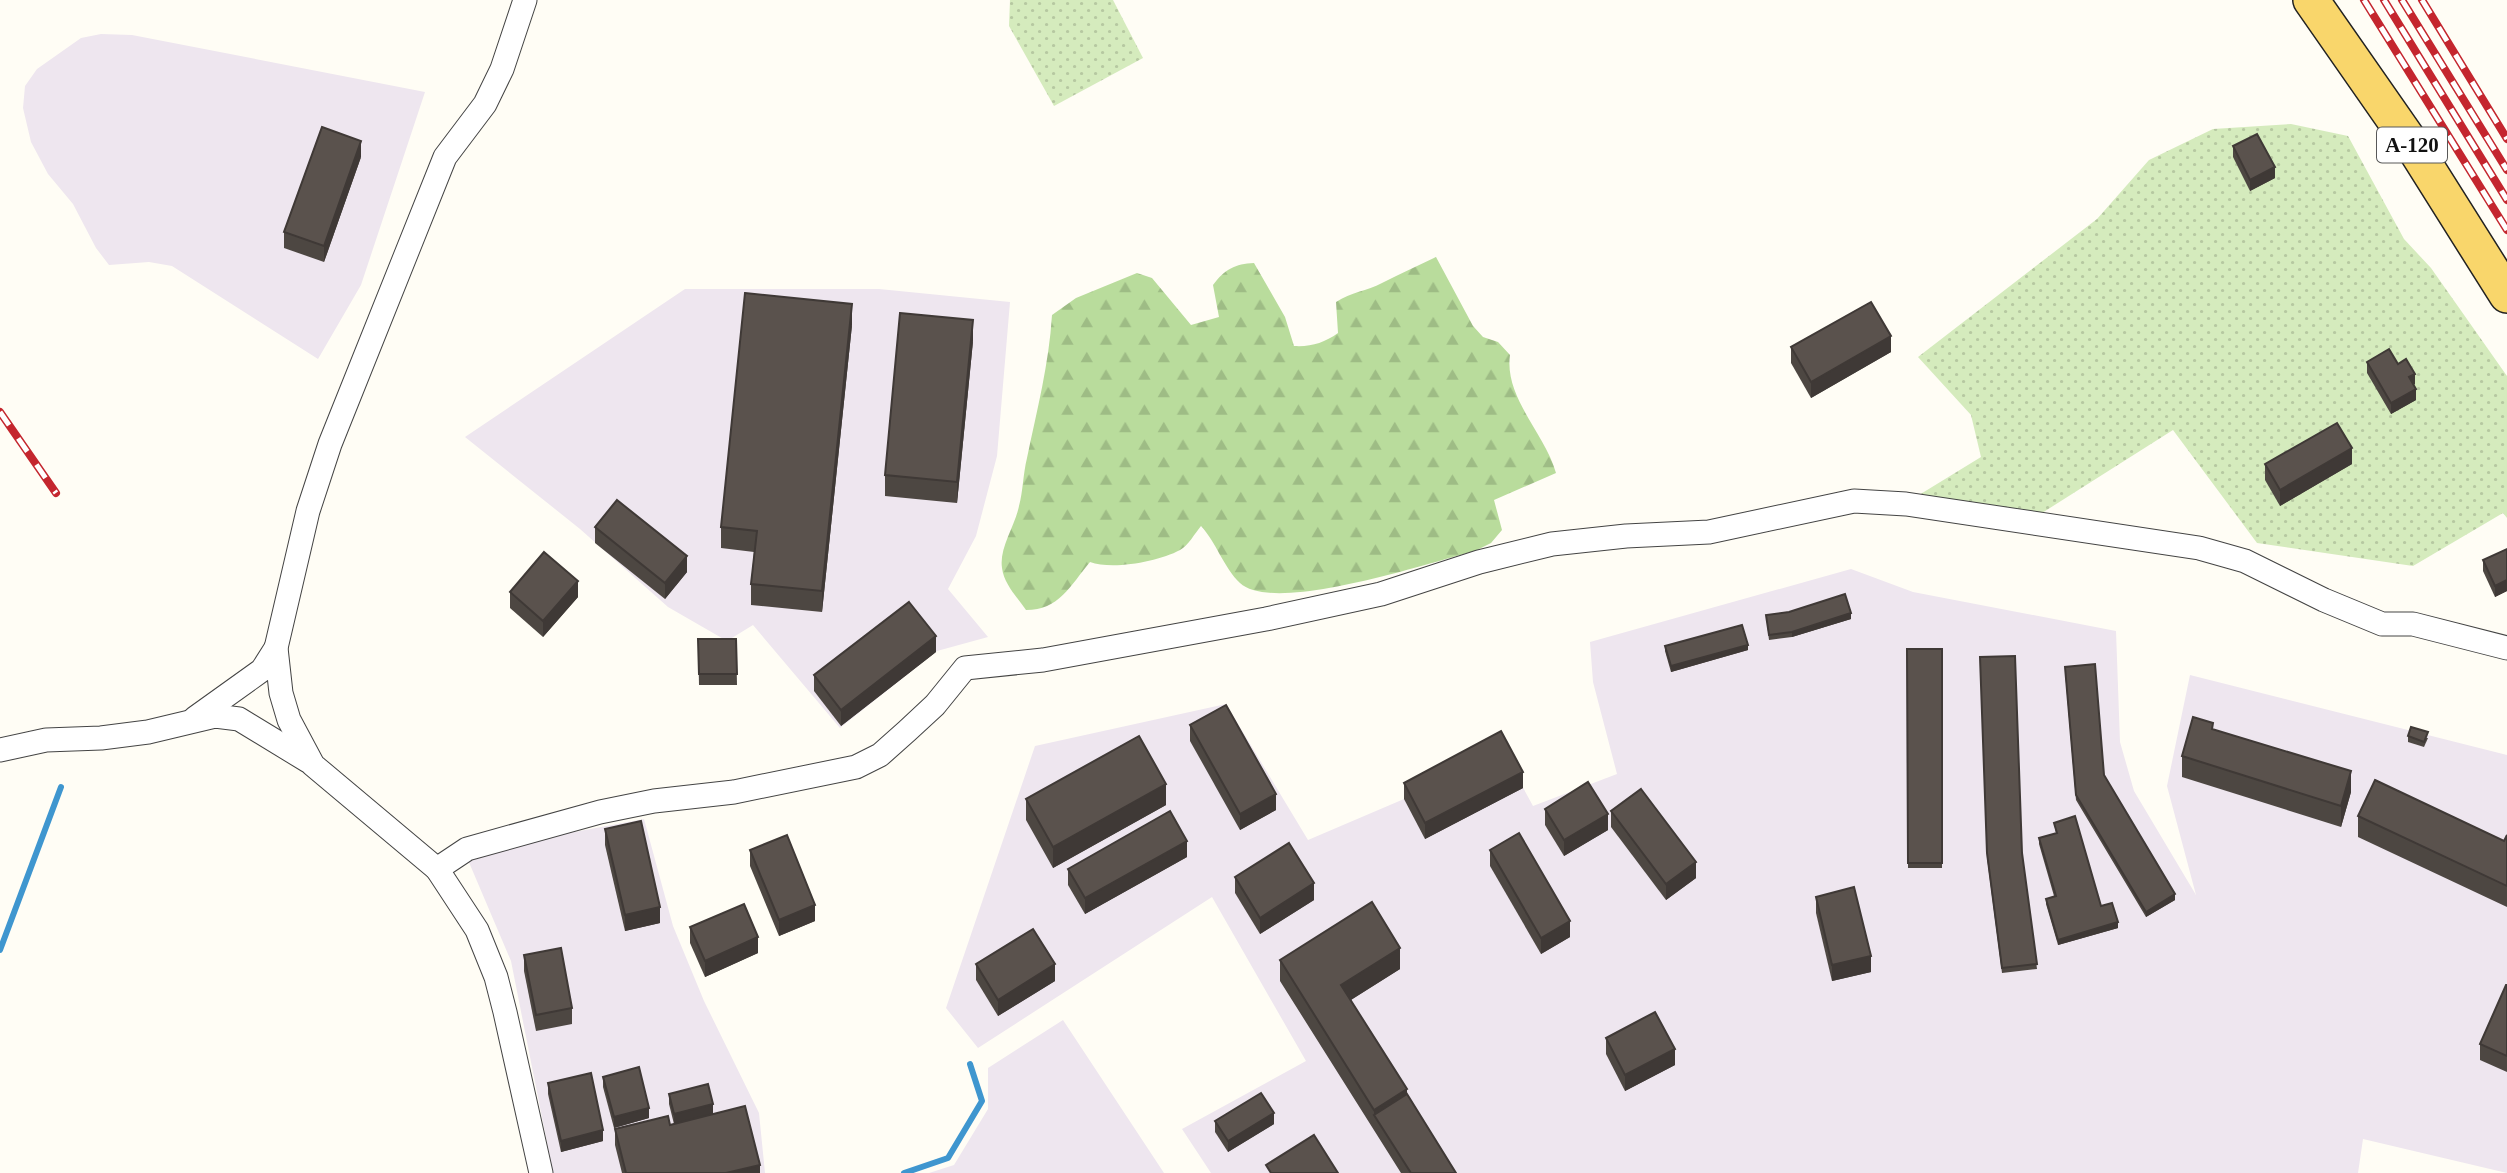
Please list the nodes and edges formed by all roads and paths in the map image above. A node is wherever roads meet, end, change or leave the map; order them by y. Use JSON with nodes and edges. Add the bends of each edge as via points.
{"nodes":[{"id":1,"x":525,"y":0,"type":"edge"},
{"id":2,"x":2311,"y":0,"type":"edge"},
{"id":3,"x":2507,"y":295,"type":"edge"},
{"id":4,"x":276,"y":648,"type":"junction"},
{"id":5,"x":2507,"y":648,"type":"edge"},
{"id":6,"x":193,"y":720,"type":"junction"},
{"id":7,"x":0,"y":750,"type":"edge"},
{"id":8,"x":313,"y":765,"type":"junction"},
{"id":9,"x":437,"y":869,"type":"junction"},
{"id":10,"x":540,"y":1170,"type":"edge"}],
"edges":[{"from":1,"to":4,"type":"street","via":[[485,104],[445,157],[330,444]]},
{"from":2,"to":3,"type":"main road","number":"А-120","via":[[2374,87]]},
{"from":4,"to":6,"type":"street","via":[[262,670]]},
{"from":4,"to":8,"type":"street","via":[[289,720]]},
{"from":5,"to":9,"type":"street","via":[[2413,624],[2382,624],[2245,561],[2199,548],[1906,504],[1854,501],[1709,532],[1552,544],[1381,594],[1266,619],[1056,658],[965,668],[907,731],[880,755],[856,767],[734,792],[600,812],[467,849]]},
{"from":6,"to":7,"type":"street","via":[[148,732],[46,740]]},
{"from":6,"to":8,"type":"street","via":[[215,716],[239,719]]},
{"from":8,"to":9,"type":"street"},
{"from":9,"to":10,"type":"street","via":[[477,930],[496,977]]}]}
